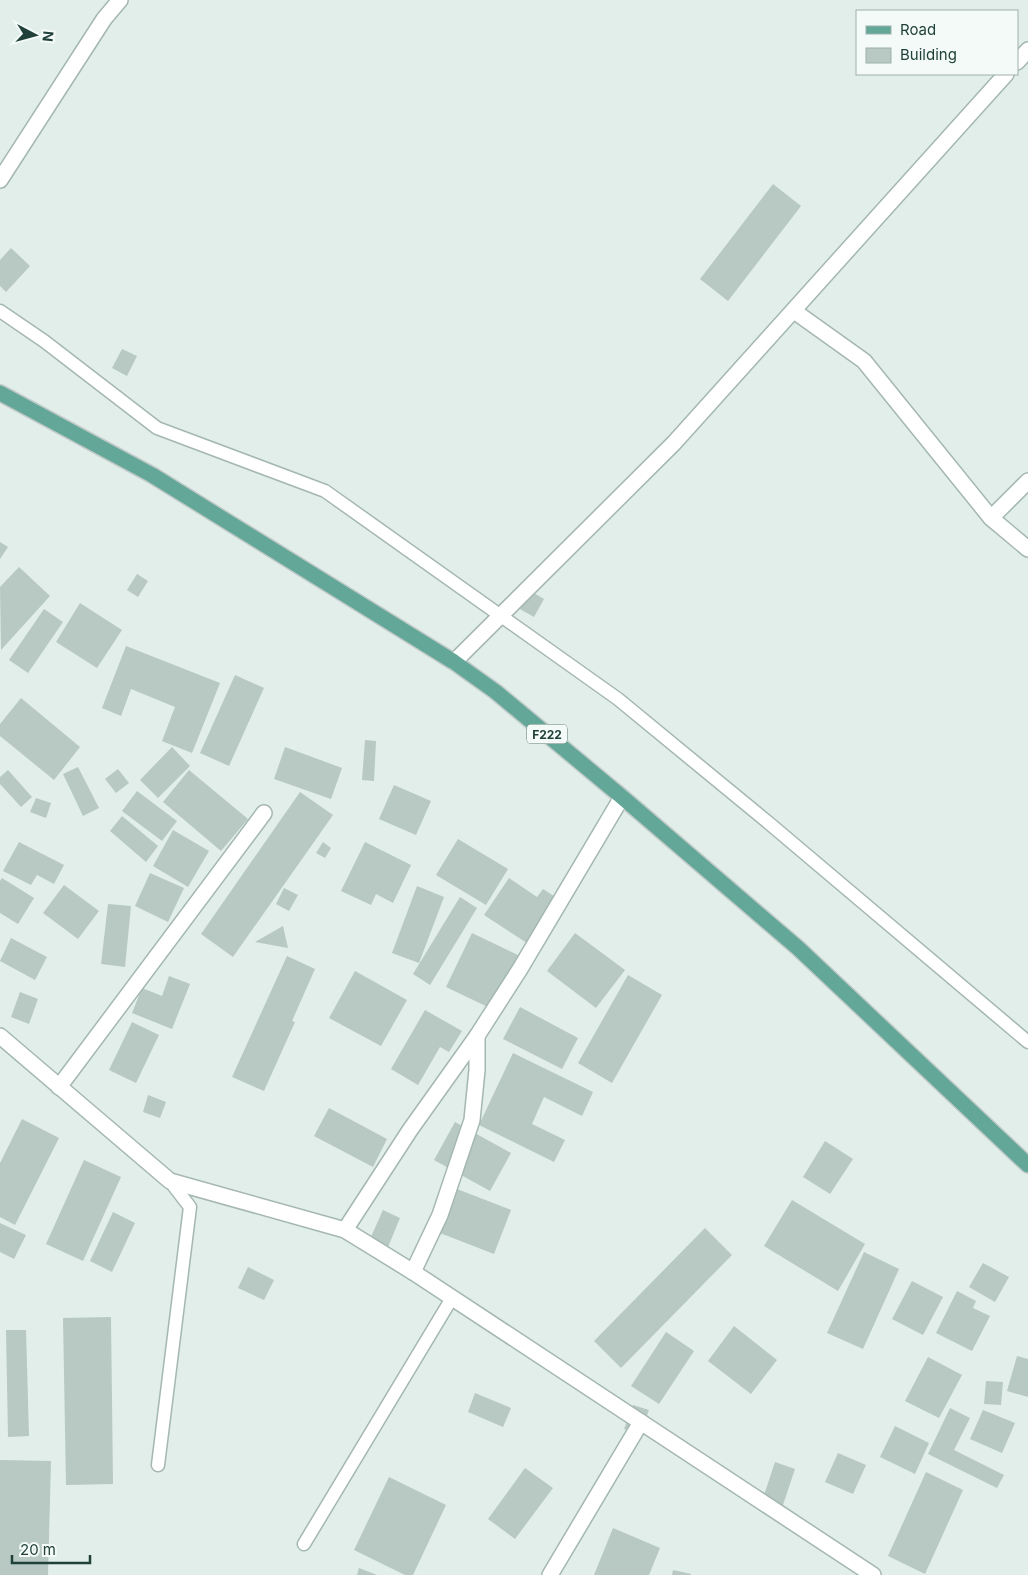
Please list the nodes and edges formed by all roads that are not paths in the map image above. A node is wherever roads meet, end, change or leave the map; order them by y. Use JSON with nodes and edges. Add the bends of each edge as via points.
{"nodes":[{"id":1,"x":120,"y":0,"type":"edge"},
{"id":2,"x":1028,"y":50,"type":"edge"},
{"id":3,"x":1018,"y":61,"type":"edge"},
{"id":4,"x":1005,"y":75,"type":"edge"},
{"id":5,"x":0,"y":180,"type":"edge"},
{"id":6,"x":0,"y":311,"type":"edge"},
{"id":7,"x":794,"y":311,"type":"junction"},
{"id":8,"x":0,"y":393,"type":"edge"},
{"id":9,"x":1028,"y":481,"type":"edge"},
{"id":10,"x":991,"y":518,"type":"junction"},
{"id":11,"x":1028,"y":549,"type":"edge"},
{"id":12,"x":500,"y":615,"type":"junction"},
{"id":13,"x":454,"y":662,"type":"junction"},
{"id":14,"x":622,"y":796,"type":"junction"},
{"id":15,"x":264,"y":813,"type":"dead end"},
{"id":16,"x":0,"y":1036,"type":"edge"},
{"id":17,"x":477,"y":1036,"type":"junction"},
{"id":18,"x":1028,"y":1042,"type":"edge"},
{"id":19,"x":59,"y":1087,"type":"junction"},
{"id":20,"x":1028,"y":1165,"type":"edge"},
{"id":21,"x":170,"y":1181,"type":"junction"},
{"id":22,"x":345,"y":1230,"type":"junction"},
{"id":23,"x":413,"y":1272,"type":"junction"},
{"id":24,"x":452,"y":1298,"type":"junction"},
{"id":25,"x":641,"y":1422,"type":"junction"},
{"id":26,"x":158,"y":1465,"type":"dead end"},
{"id":27,"x":304,"y":1544,"type":"dead end"},
{"id":28,"x":550,"y":1575,"type":"edge"},
{"id":29,"x":873,"y":1575,"type":"edge"}],
"edges":[{"from":1,"to":5,"type":"street","via":[[104,19]]},
{"from":2,"to":3,"type":"street"},
{"from":4,"to":7,"type":"street"},
{"from":6,"to":12,"type":"lane","via":[[157,428],[325,491]]},
{"from":7,"to":10,"type":"street","via":[[864,362]]},
{"from":7,"to":12,"type":"street","via":[[674,443]]},
{"from":8,"to":13,"type":"main road","number":"F222","via":[[152,474]]},
{"from":9,"to":10,"type":"street"},
{"from":10,"to":11,"type":"street"},
{"from":12,"to":13,"type":"street"},
{"from":12,"to":18,"type":"lane","via":[[618,699]]},
{"from":13,"to":14,"type":"main road","number":"F222","via":[[496,692]]},
{"from":14,"to":17,"type":"street"},
{"from":14,"to":20,"type":"main road","number":"F222","via":[[798,948]]},
{"from":15,"to":19,"type":"street"},
{"from":16,"to":19,"type":"street"},
{"from":17,"to":22,"type":"street","via":[[410,1130]]},
{"from":17,"to":23,"type":"street","via":[[472,1120],[440,1216]]},
{"from":19,"to":21,"type":"street"},
{"from":21,"to":22,"type":"street"},
{"from":21,"to":26,"type":"lane","via":[[190,1207]]},
{"from":22,"to":23,"type":"street"},
{"from":23,"to":24,"type":"street"},
{"from":24,"to":25,"type":"street"},
{"from":24,"to":27,"type":"lane"},
{"from":25,"to":28,"type":"street"},
{"from":25,"to":29,"type":"street"}]}
